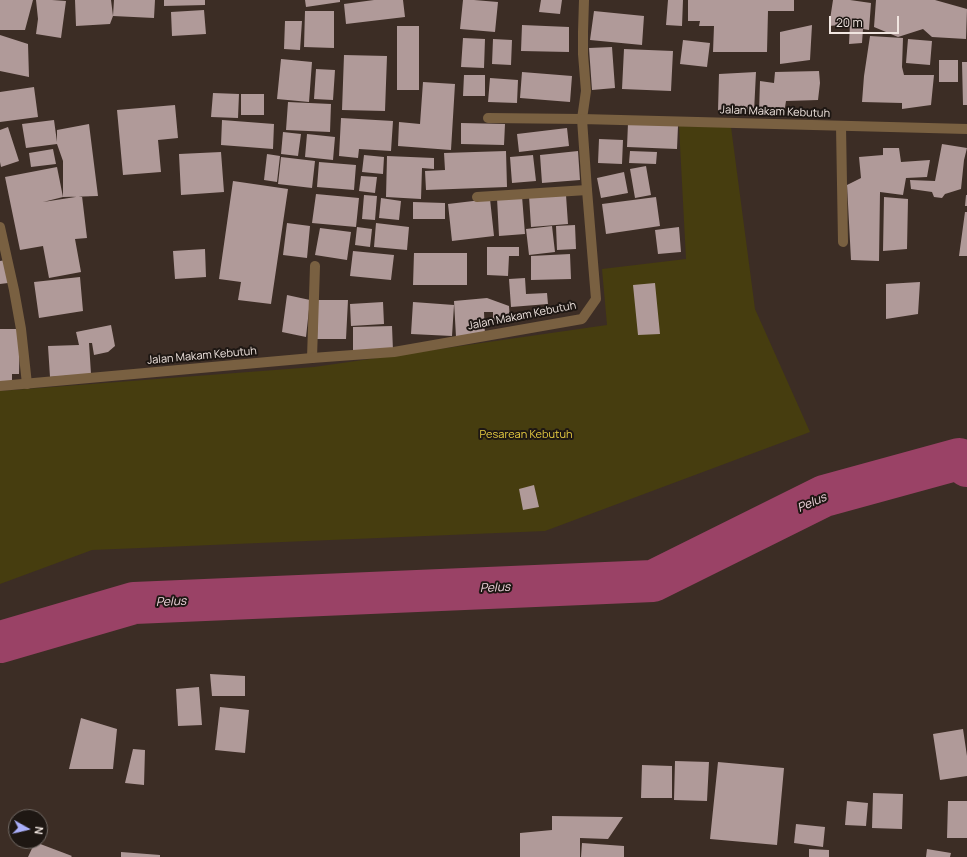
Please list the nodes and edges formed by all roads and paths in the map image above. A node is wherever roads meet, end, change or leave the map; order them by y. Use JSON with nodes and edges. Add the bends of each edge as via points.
{"nodes":[{"id":1,"x":584,"y":0,"type":"edge"},
{"id":2,"x":488,"y":118,"type":"dead end"},
{"id":3,"x":582,"y":119,"type":"junction"},
{"id":4,"x":841,"y":126,"type":"junction"},
{"id":5,"x":967,"y":129,"type":"edge"},
{"id":6,"x":587,"y":190,"type":"junction"},
{"id":7,"x":477,"y":197,"type":"dead end"},
{"id":8,"x":0,"y":227,"type":"edge"},
{"id":9,"x":843,"y":242,"type":"dead end"},
{"id":10,"x":315,"y":266,"type":"dead end"},
{"id":11,"x":312,"y":358,"type":"junction"},
{"id":12,"x":27,"y":384,"type":"junction"},
{"id":13,"x":0,"y":386,"type":"edge"}],
"edges":[{"from":1,"to":3,"type":"street","via":[[586,90]]},
{"from":2,"to":3,"type":"street"},
{"from":3,"to":4,"type":"street","name":"Jalan Makam Kebutuh"},
{"from":3,"to":6,"type":"street","name":"Jalan Makam Kebutuh"},
{"from":4,"to":5,"type":"street","name":"Jalan Makam Kebutuh"},
{"from":4,"to":9,"type":"street"},
{"from":6,"to":7,"type":"street"},
{"from":6,"to":11,"type":"street","name":"Jalan Makam Kebutuh","via":[[596,299],[582,319],[394,352]]},
{"from":8,"to":12,"type":"street","via":[[20,321]]},
{"from":10,"to":11,"type":"street"},
{"from":11,"to":12,"type":"street","name":"Jalan Makam Kebutuh"},
{"from":12,"to":13,"type":"street","name":"Jalan Makam Kebutuh"}]}
